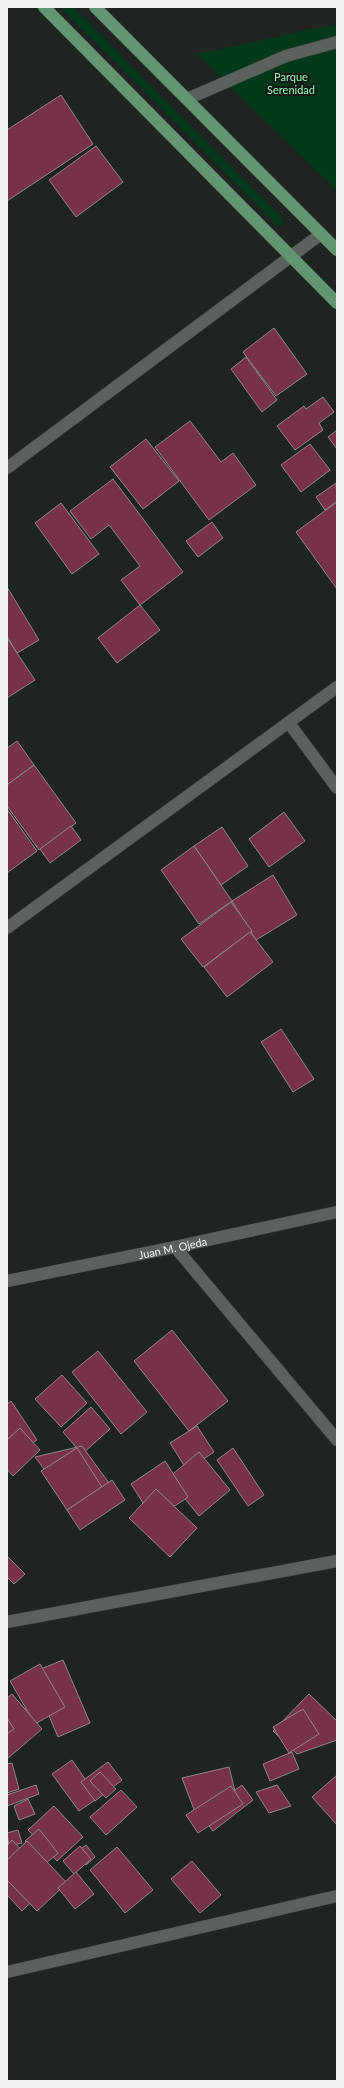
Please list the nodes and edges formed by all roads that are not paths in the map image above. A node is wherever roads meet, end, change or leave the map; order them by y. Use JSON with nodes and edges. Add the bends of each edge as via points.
{"nodes":[{"id":1,"x":44,"y":7,"type":"edge"},
{"id":2,"x":95,"y":7,"type":"edge"},
{"id":3,"x":337,"y":42,"type":"edge"},
{"id":4,"x":187,"y":100,"type":"junction"},
{"id":5,"x":321,"y":234,"type":"junction"},
{"id":6,"x":337,"y":250,"type":"edge"},
{"id":7,"x":291,"y":256,"type":"junction"},
{"id":8,"x":337,"y":303,"type":"edge"},
{"id":9,"x":7,"y":468,"type":"edge"},
{"id":10,"x":337,"y":687,"type":"edge"},
{"id":11,"x":289,"y":722,"type":"junction"},
{"id":12,"x":337,"y":788,"type":"edge"},
{"id":13,"x":7,"y":928,"type":"edge"},
{"id":14,"x":337,"y":1212,"type":"edge"},
{"id":15,"x":174,"y":1247,"type":"junction"},
{"id":16,"x":7,"y":1281,"type":"edge"},
{"id":17,"x":337,"y":1440,"type":"edge"},
{"id":18,"x":337,"y":1561,"type":"edge"},
{"id":19,"x":7,"y":1622,"type":"edge"},
{"id":20,"x":337,"y":1896,"type":"edge"},
{"id":21,"x":7,"y":1972,"type":"edge"}],
"edges":[{"from":1,"to":7,"type":"main road"},
{"from":2,"to":4,"type":"main road"},
{"from":3,"to":4,"type":"street","via":[[286,56]]},
{"from":4,"to":5,"type":"main road"},
{"from":5,"to":6,"type":"main road"},
{"from":5,"to":7,"type":"street"},
{"from":7,"to":8,"type":"main road"},
{"from":7,"to":9,"type":"street"},
{"from":10,"to":11,"type":"street"},
{"from":11,"to":12,"type":"street"},
{"from":11,"to":13,"type":"street"},
{"from":14,"to":15,"type":"street","name":"Juan M. Ojeda"},
{"from":15,"to":16,"type":"street","name":"Juan M. Ojeda"},
{"from":15,"to":17,"type":"street"},
{"from":18,"to":19,"type":"street"},
{"from":20,"to":21,"type":"street"}]}
